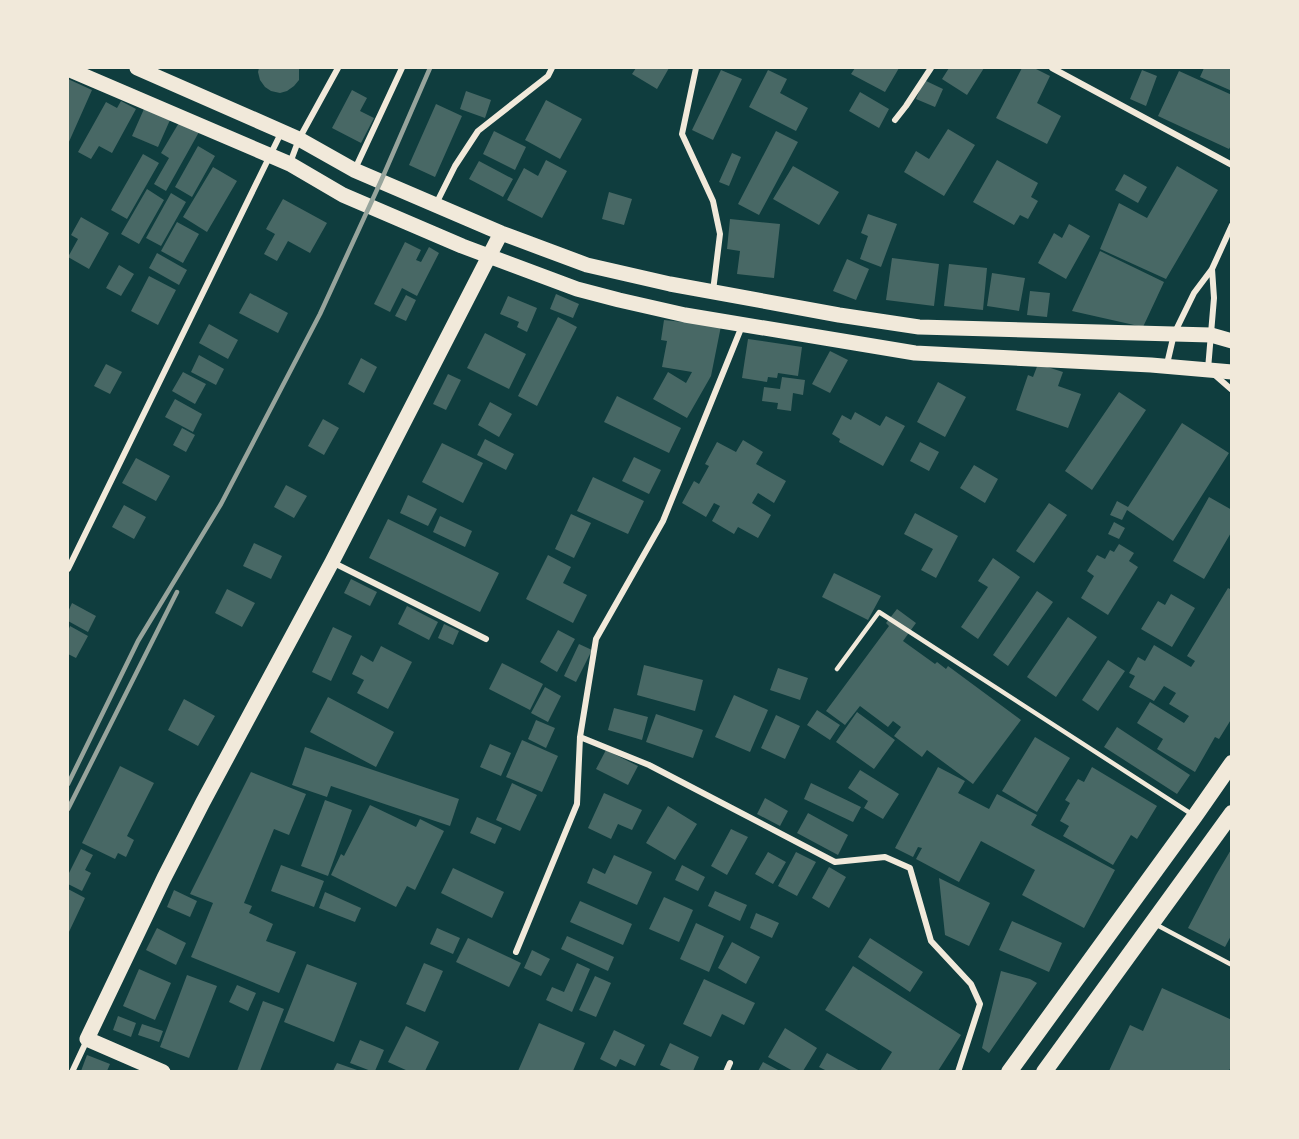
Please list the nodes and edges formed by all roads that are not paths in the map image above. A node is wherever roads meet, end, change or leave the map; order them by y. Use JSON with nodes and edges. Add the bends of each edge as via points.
{"nodes":[{"id":1,"x":137,"y":68,"type":"edge"},
{"id":2,"x":338,"y":68,"type":"edge"},
{"id":3,"x":402,"y":68,"type":"edge"},
{"id":4,"x":552,"y":68,"type":"edge"},
{"id":5,"x":696,"y":68,"type":"edge"},
{"id":6,"x":931,"y":68,"type":"edge"},
{"id":7,"x":1052,"y":68,"type":"edge"},
{"id":8,"x":68,"y":69,"type":"edge"},
{"id":9,"x":895,"y":120,"type":"dead end"},
{"id":10,"x":282,"y":131,"type":"junction"},
{"id":11,"x":300,"y":139,"type":"junction"},
{"id":12,"x":271,"y":155,"type":"junction"},
{"id":13,"x":290,"y":164,"type":"junction"},
{"id":14,"x":1232,"y":165,"type":"edge"},
{"id":15,"x":354,"y":170,"type":"junction"},
{"id":16,"x":436,"y":204,"type":"junction"},
{"id":17,"x":1232,"y":225,"type":"edge"},
{"id":18,"x":501,"y":233,"type":"junction"},
{"id":19,"x":488,"y":257,"type":"junction"},
{"id":20,"x":1212,"y":268,"type":"junction"},
{"id":21,"x":713,"y":292,"type":"junction"},
{"id":22,"x":742,"y":325,"type":"junction"},
{"id":23,"x":1174,"y":334,"type":"junction"},
{"id":24,"x":1211,"y":335,"type":"junction"},
{"id":25,"x":1232,"y":340,"type":"edge"},
{"id":26,"x":1166,"y":366,"type":"junction"},
{"id":27,"x":1208,"y":369,"type":"junction"},
{"id":28,"x":1232,"y":372,"type":"edge"},
{"id":29,"x":1232,"y":390,"type":"edge"},
{"id":30,"x":332,"y":562,"type":"junction"},
{"id":31,"x":68,"y":569,"type":"edge"},
{"id":32,"x":486,"y":639,"type":"dead end"},
{"id":33,"x":837,"y":669,"type":"dead end"},
{"id":34,"x":580,"y":737,"type":"junction"},
{"id":35,"x":1232,"y":763,"type":"edge"},
{"id":36,"x":1232,"y":813,"type":"edge"},
{"id":37,"x":1195,"y":816,"type":"junction"},
{"id":38,"x":1153,"y":923,"type":"junction"},
{"id":39,"x":516,"y":952,"type":"dead end"},
{"id":40,"x":1232,"y":965,"type":"edge"},
{"id":41,"x":87,"y":1039,"type":"junction"},
{"id":42,"x":730,"y":1063,"type":"dead end"},
{"id":43,"x":72,"y":1071,"type":"edge"},
{"id":44,"x":163,"y":1071,"type":"edge"},
{"id":45,"x":726,"y":1071,"type":"edge"},
{"id":46,"x":958,"y":1071,"type":"edge"},
{"id":47,"x":1009,"y":1071,"type":"edge"},
{"id":48,"x":1044,"y":1071,"type":"edge"}],
"edges":[{"from":1,"to":10,"type":"main road"},
{"from":2,"to":11,"type":"street"},
{"from":3,"to":15,"type":"street"},
{"from":4,"to":16,"type":"street","via":[[548,76],[478,131]]},
{"from":5,"to":21,"type":"street","via":[[682,134],[713,201],[720,234]]},
{"from":6,"to":9,"type":"street"},
{"from":7,"to":14,"type":"street"},
{"from":8,"to":12,"type":"main road"},
{"from":10,"to":11,"type":"main road"},
{"from":10,"to":12,"type":"street"},
{"from":11,"to":13,"type":"street"},
{"from":11,"to":15,"type":"main road"},
{"from":12,"to":13,"type":"main road"},
{"from":12,"to":31,"type":"street"},
{"from":13,"to":19,"type":"main road","via":[[343,195]]},
{"from":15,"to":16,"type":"main road"},
{"from":16,"to":18,"type":"main road"},
{"from":17,"to":20,"type":"street"},
{"from":18,"to":19,"type":"main road"},
{"from":18,"to":21,"type":"main road","via":[[587,265]]},
{"from":19,"to":22,"type":"main road","via":[[588,292]]},
{"from":19,"to":30,"type":"main road"},
{"from":20,"to":23,"type":"street","via":[[1194,293]]},
{"from":20,"to":24,"type":"street"},
{"from":21,"to":23,"type":"main road","via":[[919,327]]},
{"from":22,"to":26,"type":"main road","via":[[915,353]]},
{"from":22,"to":34,"type":"street","via":[[663,521],[596,639]]},
{"from":23,"to":24,"type":"main road"},
{"from":23,"to":26,"type":"street"},
{"from":24,"to":25,"type":"main road"},
{"from":24,"to":27,"type":"street"},
{"from":26,"to":27,"type":"main road"},
{"from":27,"to":28,"type":"main road"},
{"from":27,"to":29,"type":"street"},
{"from":30,"to":32,"type":"street"},
{"from":30,"to":41,"type":"main road","via":[[203,802]]},
{"from":33,"to":37,"type":"lane","via":[[879,612]]},
{"from":34,"to":39,"type":"street","via":[[577,804]]},
{"from":34,"to":46,"type":"street","via":[[649,765],[835,862],[885,856],[910,868],[931,941],[971,984],[980,1004]]},
{"from":35,"to":37,"type":"highway"},
{"from":36,"to":38,"type":"highway"},
{"from":37,"to":47,"type":"highway"},
{"from":38,"to":40,"type":"lane"},
{"from":38,"to":48,"type":"highway"},
{"from":41,"to":43,"type":"street"},
{"from":41,"to":44,"type":"main road"},
{"from":42,"to":45,"type":"street"}]}
